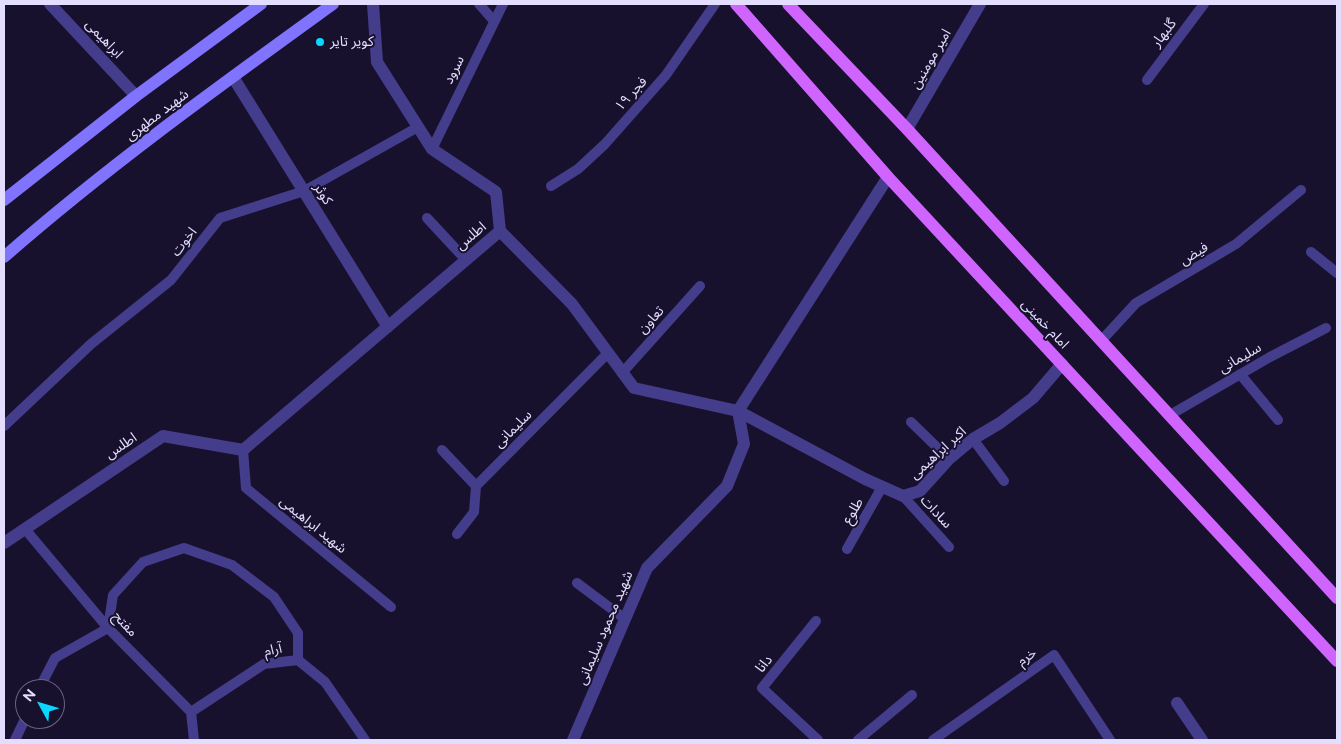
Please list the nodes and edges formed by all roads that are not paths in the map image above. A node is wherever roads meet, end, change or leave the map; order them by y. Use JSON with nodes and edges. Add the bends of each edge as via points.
{"nodes":[{"id":1,"x":50,"y":4,"type":"edge"},
{"id":2,"x":262,"y":4,"type":"edge"},
{"id":3,"x":328,"y":4,"type":"edge"},
{"id":4,"x":333,"y":4,"type":"edge"},
{"id":5,"x":373,"y":4,"type":"edge"},
{"id":6,"x":479,"y":4,"type":"edge"},
{"id":7,"x":503,"y":4,"type":"edge"},
{"id":8,"x":714,"y":4,"type":"edge"},
{"id":9,"x":736,"y":4,"type":"edge"},
{"id":10,"x":788,"y":4,"type":"edge"},
{"id":11,"x":980,"y":4,"type":"edge"},
{"id":12,"x":1204,"y":4,"type":"edge"},
{"id":13,"x":494,"y":21,"type":"junction"},
{"id":14,"x":287,"y":38,"type":"junction"},
{"id":15,"x":233,"y":77,"type":"junction"},
{"id":16,"x":1147,"y":80,"type":"dead end"},
{"id":17,"x":136,"y":96,"type":"junction"},
{"id":18,"x":418,"y":127,"type":"junction"},
{"id":19,"x":908,"y":129,"type":"junction"},
{"id":20,"x":432,"y":149,"type":"junction"},
{"id":21,"x":888,"y":176,"type":"junction"},
{"id":22,"x":551,"y":186,"type":"dead end"},
{"id":23,"x":1301,"y":190,"type":"dead end"},
{"id":24,"x":304,"y":191,"type":"junction"},
{"id":25,"x":4,"y":200,"type":"edge"},
{"id":26,"x":427,"y":218,"type":"dead end"},
{"id":27,"x":500,"y":231,"type":"junction"},
{"id":28,"x":1311,"y":252,"type":"dead end"},
{"id":29,"x":4,"y":257,"type":"edge"},
{"id":30,"x":466,"y":260,"type":"junction"},
{"id":31,"x":1337,"y":273,"type":"edge"},
{"id":32,"x":700,"y":286,"type":"dead end"},
{"id":33,"x":388,"y":327,"type":"junction"},
{"id":34,"x":1326,"y":328,"type":"dead end"},
{"id":35,"x":1101,"y":340,"type":"junction"},
{"id":36,"x":608,"y":353,"type":"junction"},
{"id":37,"x":1062,"y":364,"type":"junction"},
{"id":38,"x":622,"y":372,"type":"junction"},
{"id":39,"x":1240,"y":374,"type":"junction"},
{"id":40,"x":738,"y":411,"type":"junction"},
{"id":41,"x":1170,"y":415,"type":"junction"},
{"id":42,"x":1278,"y":420,"type":"dead end"},
{"id":43,"x":911,"y":422,"type":"dead end"},
{"id":44,"x":4,"y":426,"type":"edge"},
{"id":45,"x":973,"y":440,"type":"junction"},
{"id":46,"x":243,"y":450,"type":"junction"},
{"id":47,"x":442,"y":450,"type":"dead end"},
{"id":48,"x":948,"y":460,"type":"junction"},
{"id":49,"x":1004,"y":481,"type":"dead end"},
{"id":50,"x":476,"y":486,"type":"junction"},
{"id":51,"x":882,"y":487,"type":"junction"},
{"id":52,"x":903,"y":496,"type":"junction"},
{"id":53,"x":25,"y":529,"type":"junction"},
{"id":54,"x":457,"y":534,"type":"dead end"},
{"id":55,"x":4,"y":543,"type":"edge"},
{"id":56,"x":950,"y":547,"type":"dead end"},
{"id":57,"x":847,"y":549,"type":"dead end"},
{"id":58,"x":577,"y":583,"type":"dead end"},
{"id":59,"x":1337,"y":598,"type":"edge"},
{"id":60,"x":391,"y":607,"type":"dead end"},
{"id":61,"x":625,"y":619,"type":"junction"},
{"id":62,"x":816,"y":622,"type":"dead end"},
{"id":63,"x":108,"y":628,"type":"junction"},
{"id":64,"x":298,"y":660,"type":"junction"},
{"id":65,"x":1337,"y":661,"type":"edge"},
{"id":66,"x":45,"y":679,"type":"edge"},
{"id":67,"x":912,"y":695,"type":"dead end"},
{"id":68,"x":1177,"y":703,"type":"dead end"},
{"id":69,"x":191,"y":712,"type":"junction"},
{"id":70,"x":194,"y":740,"type":"edge"},
{"id":71,"x":365,"y":740,"type":"edge"},
{"id":72,"x":573,"y":740,"type":"edge"},
{"id":73,"x":818,"y":740,"type":"edge"},
{"id":74,"x":858,"y":740,"type":"edge"},
{"id":75,"x":933,"y":740,"type":"edge"},
{"id":76,"x":1110,"y":740,"type":"edge"},
{"id":77,"x":1202,"y":740,"type":"edge"}],
"edges":[{"from":1,"to":17,"type":"street","name":"ابراهیمی"},
{"from":2,"to":17,"type":"main road","name":"شهید مطهری"},
{"from":3,"to":14,"type":"main road"},
{"from":4,"to":14,"type":"main road","name":"شهید مطهری"},
{"from":5,"to":18,"type":"street","via":[[377,62]]},
{"from":6,"to":13,"type":"lane"},
{"from":7,"to":13,"type":"lane","name":"سرود"},
{"from":8,"to":22,"type":"lane","name":"فجر ۱۹","via":[[666,75],[605,144],[578,169]]},
{"from":9,"to":21,"type":"main road","name":"امام خمینی"},
{"from":10,"to":19,"type":"main road"},
{"from":11,"to":19,"type":"street","name":"امیر مومنین"},
{"from":12,"to":16,"type":"lane","name":"گلبهار"},
{"from":13,"to":20,"type":"lane","name":"سرود"},
{"from":14,"to":15,"type":"main road","name":"شهید مطهری"},
{"from":15,"to":24,"type":"street","name":"کوثر"},
{"from":15,"to":29,"type":"main road","name":"شهید مطهری","via":[[147,141]]},
{"from":17,"to":25,"type":"main road","name":"شهید مطهری"},
{"from":18,"to":20,"type":"street"},
{"from":18,"to":24,"type":"lane","name":"اخوت"},
{"from":19,"to":35,"type":"main road"},
{"from":20,"to":27,"type":"street","via":[[496,192]]},
{"from":21,"to":37,"type":"main road","name":"امام خمینی"},
{"from":21,"to":40,"type":"street"},
{"from":23,"to":35,"type":"lane","name":"فیض","via":[[1236,244],[1136,303]]},
{"from":24,"to":33,"type":"street","name":"کوثر"},
{"from":24,"to":44,"type":"lane","name":"اخوت","via":[[220,218],[171,280],[91,344]]},
{"from":26,"to":30,"type":"lane"},
{"from":27,"to":30,"type":"street","name":"اطلس"},
{"from":27,"to":36,"type":"street","name":"اطلس","via":[[572,304]]},
{"from":28,"to":31,"type":"lane"},
{"from":30,"to":33,"type":"street","name":"اطلس"},
{"from":32,"to":38,"type":"lane","name":"تعاون"},
{"from":33,"to":46,"type":"street","name":"اطلس"},
{"from":34,"to":39,"type":"lane","name":"سلیمانی"},
{"from":35,"to":41,"type":"main road"},
{"from":36,"to":38,"type":"street","name":"اطلس"},
{"from":36,"to":50,"type":"lane","name":"سلیمانی"},
{"from":37,"to":45,"type":"street","name":"اکبر ابراهیمی","via":[[1033,398]]},
{"from":37,"to":65,"type":"main road","name":"امام خمینی"},
{"from":38,"to":40,"type":"street","name":"اطلس","via":[[634,388]]},
{"from":39,"to":41,"type":"lane","name":"سلیمانی"},
{"from":39,"to":42,"type":"lane"},
{"from":40,"to":51,"type":"street","name":"اکبر ابراهیمی"},
{"from":40,"to":61,"type":"street","name":"شهید محمود سلیمانی","via":[[744,444],[727,486],[647,568]]},
{"from":41,"to":59,"type":"main road"},
{"from":43,"to":48,"type":"lane"},
{"from":45,"to":48,"type":"street","name":"اکبر ابراهیمی"},
{"from":45,"to":49,"type":"lane"},
{"from":46,"to":53,"type":"street","name":"اطلس","via":[[163,436]]},
{"from":46,"to":60,"type":"lane","name":"شهید ابراهیمی","via":[[246,488]]},
{"from":47,"to":50,"type":"lane"},
{"from":48,"to":52,"type":"street","name":"اکبر ابراهیمی","via":[[920,491]]},
{"from":50,"to":54,"type":"lane","via":[[474,512]]},
{"from":51,"to":52,"type":"street","name":"اکبر ابراهیمی"},
{"from":51,"to":57,"type":"lane","name":"طلوع"},
{"from":52,"to":56,"type":"lane","name":"سادات"},
{"from":53,"to":55,"type":"street","name":"اطلس"},
{"from":53,"to":63,"type":"lane","name":"مفتح"},
{"from":58,"to":61,"type":"lane"},
{"from":61,"to":72,"type":"street","name":"شهید محمود سلیمانی"},
{"from":62,"to":73,"type":"lane","name":"دانا","via":[[762,688]]},
{"from":63,"to":64,"type":"lane","via":[[113,595],[143,562],[184,548],[232,565],[274,597],[298,633]]},
{"from":63,"to":66,"type":"lane","via":[[55,658]]},
{"from":63,"to":69,"type":"lane","name":"مفتح"},
{"from":64,"to":69,"type":"lane","name":"آرام","via":[[264,664]]},
{"from":64,"to":71,"type":"lane","name":"آرام","via":[[325,682]]},
{"from":67,"to":74,"type":"lane"},
{"from":68,"to":77,"type":"street"},
{"from":69,"to":70,"type":"lane"},
{"from":75,"to":76,"type":"lane","name":"خرم","via":[[1054,655]]}]}
